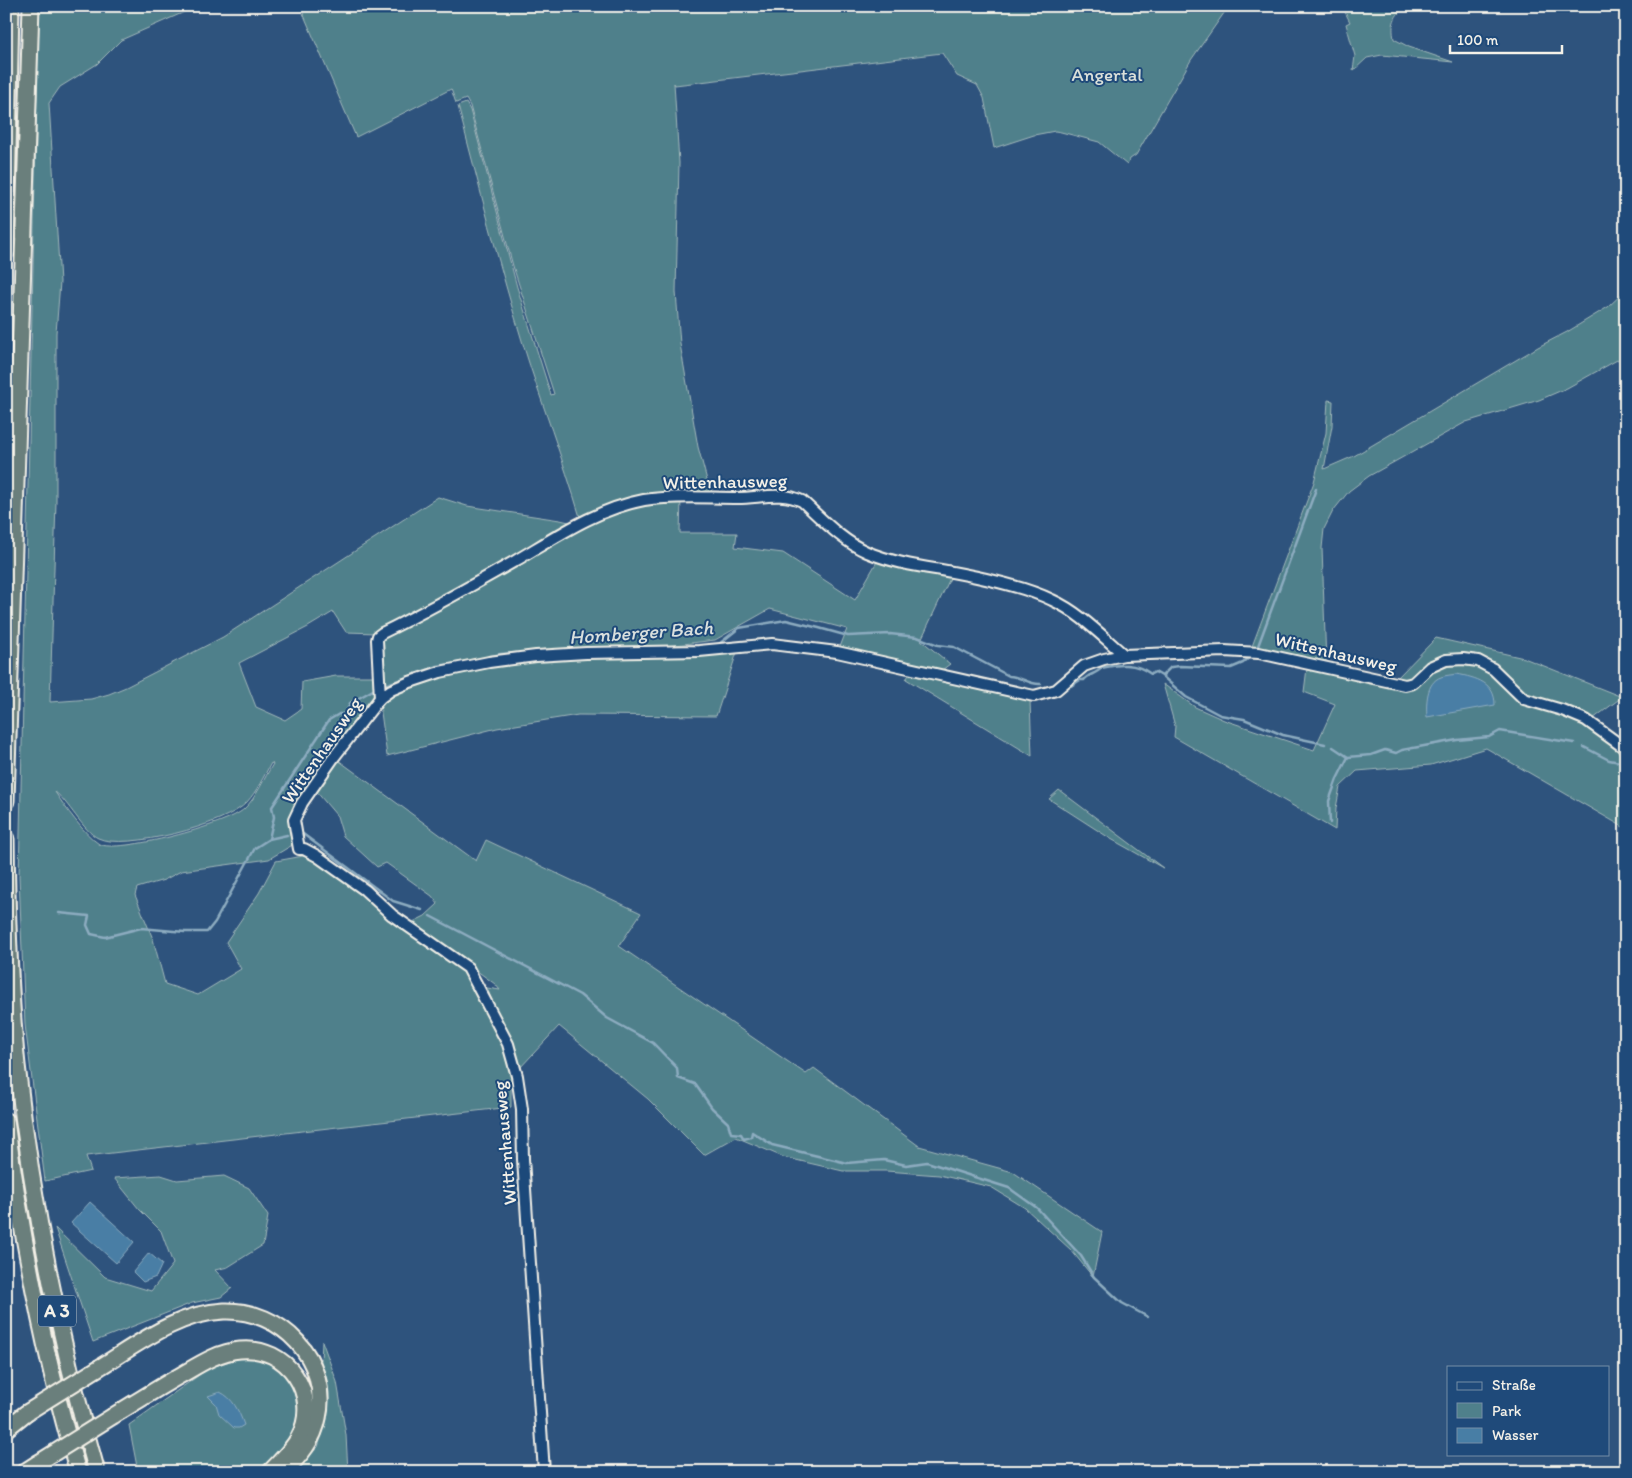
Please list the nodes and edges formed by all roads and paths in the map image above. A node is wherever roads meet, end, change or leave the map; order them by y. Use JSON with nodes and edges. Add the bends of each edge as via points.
{"nodes":[{"id":1,"x":11,"y":6,"type":"edge"},
{"id":2,"x":30,"y":6,"type":"edge"},
{"id":3,"x":6,"y":252,"type":"edge"},
{"id":4,"x":1124,"y":655,"type":"junction"},
{"id":5,"x":380,"y":698,"type":"junction"},
{"id":6,"x":1626,"y":749,"type":"edge"},
{"id":7,"x":6,"y":801,"type":"edge"},
{"id":8,"x":6,"y":839,"type":"edge"},
{"id":9,"x":6,"y":1121,"type":"edge"},
{"id":10,"x":72,"y":1376,"type":"junction"},
{"id":11,"x":26,"y":1413,"type":"junction"},
{"id":12,"x":6,"y":1422,"type":"edge"},
{"id":13,"x":6,"y":1429,"type":"edge"},
{"id":14,"x":24,"y":1472,"type":"edge"},
{"id":15,"x":78,"y":1472,"type":"edge"},
{"id":16,"x":97,"y":1472,"type":"edge"},
{"id":17,"x":106,"y":1472,"type":"edge"},
{"id":18,"x":270,"y":1472,"type":"edge"},
{"id":19,"x":284,"y":1472,"type":"edge"},
{"id":20,"x":544,"y":1472,"type":"edge"}],
"edges":[{"from":1,"to":3,"type":"highway"},
{"from":2,"to":7,"type":"highway"},
{"from":4,"to":5,"type":"street","name":"Wittenhausweg","via":[[1084,666],[1056,690],[1034,696],[837,652],[772,644],[700,652],[586,653],[490,662],[440,672],[391,690]]},
{"from":4,"to":5,"type":"street","name":"Wittenhausweg","via":[[1051,599],[985,579],[904,564],[868,552],[840,535],[796,498],[782,495],[664,498],[613,508],[588,518],[476,584],[382,633],[377,640]]},
{"from":4,"to":6,"type":"street","name":"Wittenhausweg","via":[[1224,651],[1259,653],[1406,685],[1413,683],[1430,667],[1446,660],[1470,660],[1493,670],[1524,699],[1586,720]]},
{"from":5,"to":20,"type":"street","name":"Wittenhausweg","via":[[302,803],[294,820],[296,835],[299,849],[317,856],[468,968],[508,1044],[522,1109]]},
{"from":8,"to":10,"type":"highway","number":"A 3","via":[[9,966],[22,1102],[38,1217]]},
{"from":9,"to":15,"type":"highway","number":"A 3","via":[[36,1306]]},
{"from":10,"to":16,"type":"highway","number":"A 3"},
{"from":10,"to":17,"type":"highway"},
{"from":11,"to":12,"type":"highway"},
{"from":11,"to":13,"type":"highway"},
{"from":11,"to":19,"type":"highway","bridge":true,"via":[[173,1324],[223,1311],[243,1312],[276,1323],[294,1337],[316,1373],[320,1393],[318,1418],[306,1448]]},
{"from":14,"to":18,"type":"highway","bridge":true,"via":[[160,1387],[218,1356],[241,1350],[268,1354],[285,1363],[305,1395],[306,1412],[299,1437]]}]}
